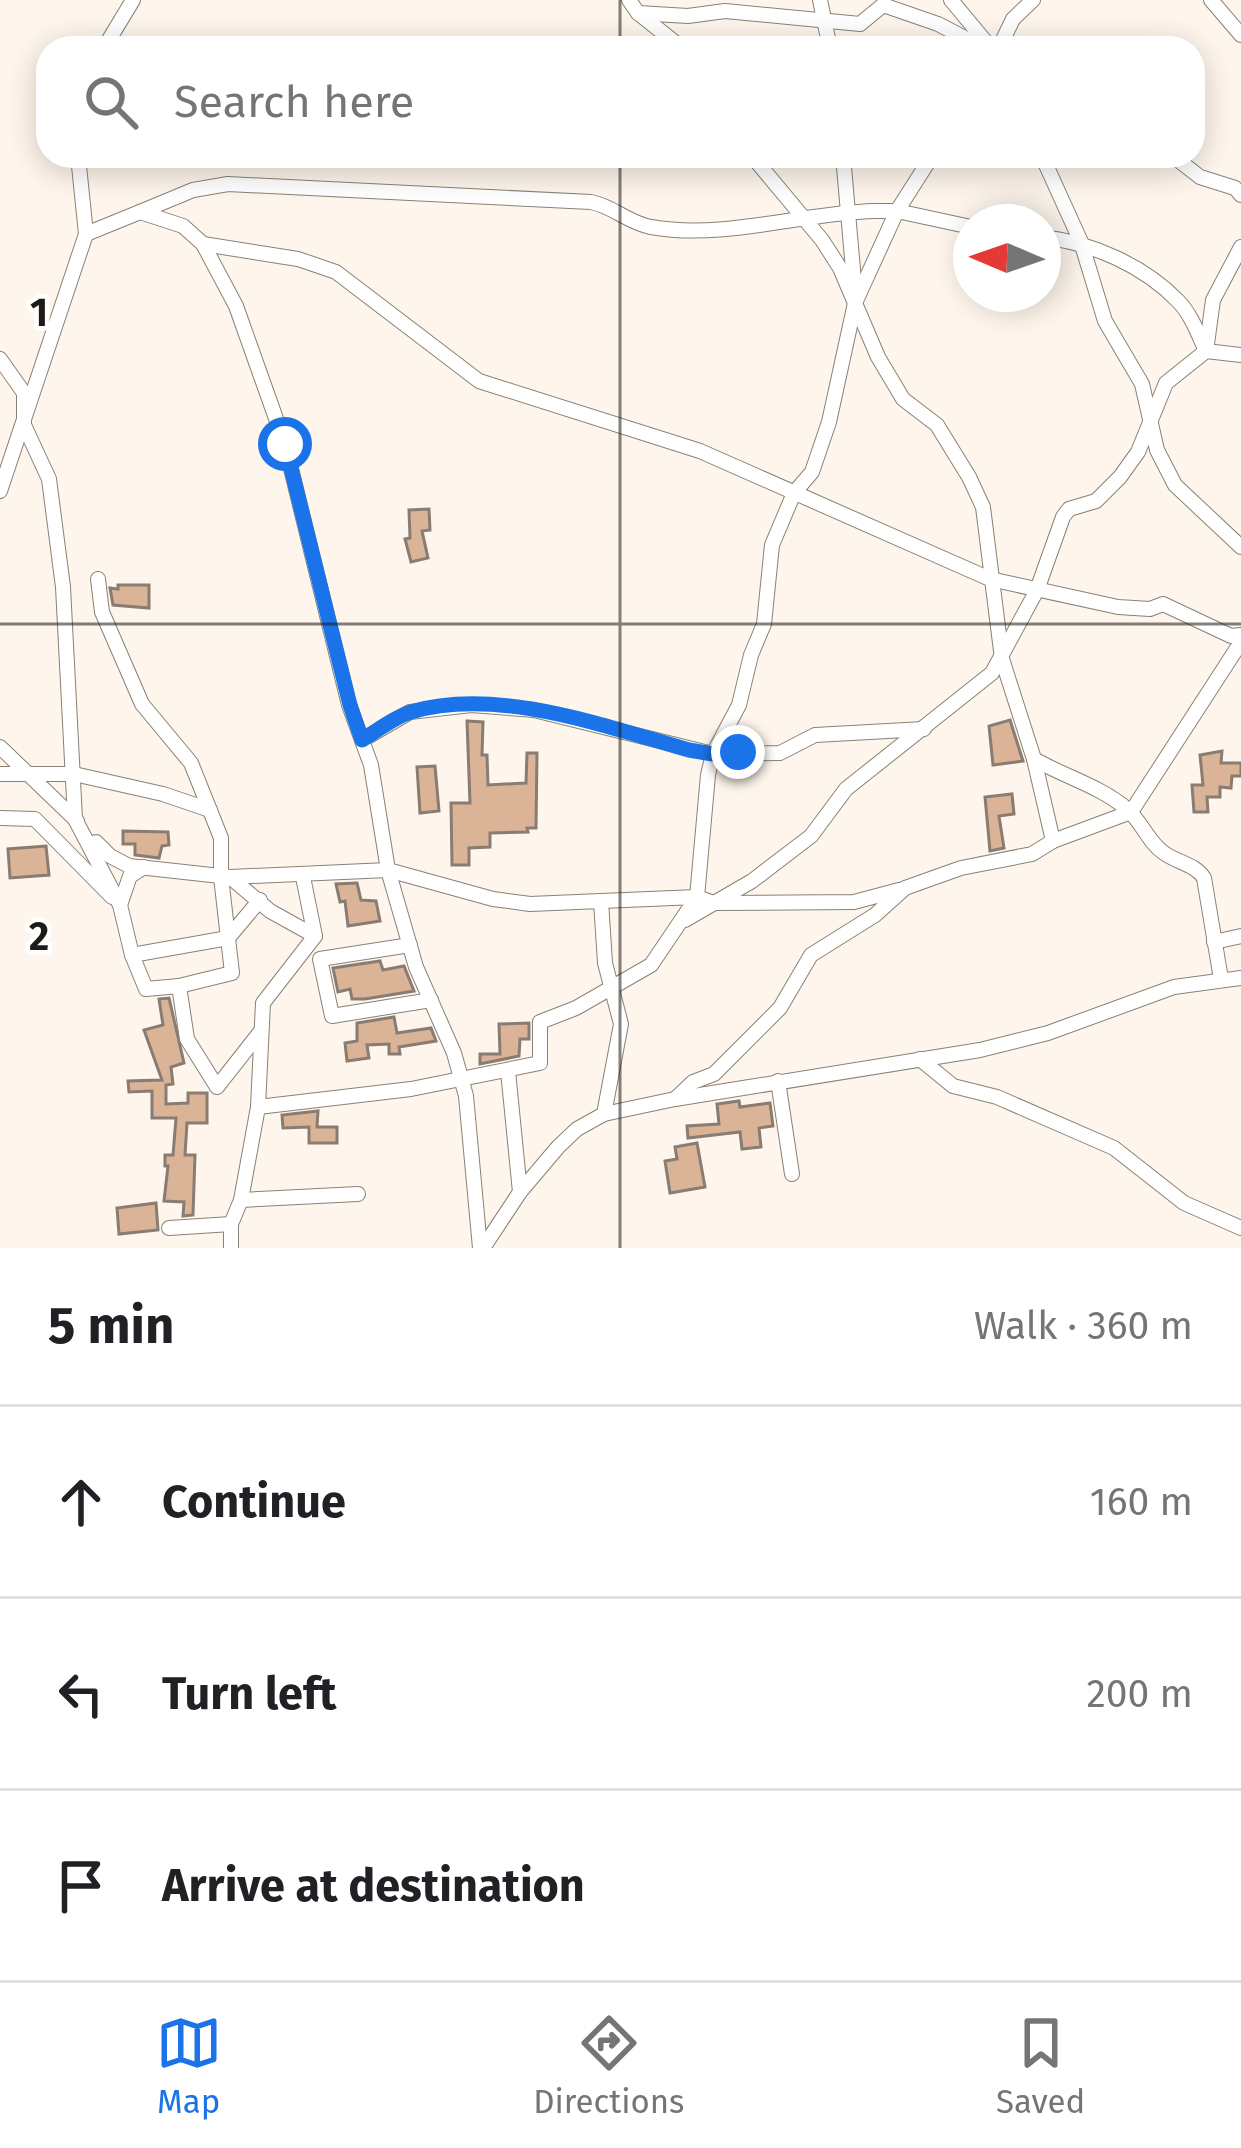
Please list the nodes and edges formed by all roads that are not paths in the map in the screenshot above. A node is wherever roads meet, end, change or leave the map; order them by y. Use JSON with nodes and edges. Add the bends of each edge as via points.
{"nodes":[{"id":1,"x":133,"y":0,"type":"edge"},
{"id":2,"x":820,"y":0,"type":"edge"},
{"id":3,"x":951,"y":0,"type":"edge"},
{"id":4,"x":1034,"y":0,"type":"edge"},
{"id":5,"x":1211,"y":0,"type":"edge"},
{"id":6,"x":634,"y":6,"type":"edge"},
{"id":7,"x":823,"y":23,"type":"junction"},
{"id":8,"x":1241,"y":34,"type":"edge"},
{"id":9,"x":111,"y":36,"type":"edge"},
{"id":10,"x":668,"y":36,"type":"edge"},
{"id":11,"x":827,"y":36,"type":"edge"},
{"id":12,"x":964,"y":36,"type":"edge"},
{"id":13,"x":981,"y":36,"type":"edge"},
{"id":14,"x":1000,"y":36,"type":"edge"},
{"id":15,"x":79,"y":168,"type":"edge"},
{"id":16,"x":761,"y":168,"type":"edge"},
{"id":17,"x":844,"y":168,"type":"edge"},
{"id":18,"x":924,"y":168,"type":"edge"},
{"id":19,"x":1047,"y":168,"type":"edge"},
{"id":20,"x":1188,"y":168,"type":"edge"},
{"id":21,"x":1241,"y":195,"type":"edge"},
{"id":22,"x":140,"y":212,"type":"junction"},
{"id":23,"x":849,"y":212,"type":"junction"},
{"id":24,"x":897,"y":212,"type":"junction"},
{"id":25,"x":802,"y":220,"type":"junction"},
{"id":26,"x":953,"y":223,"type":"edge"},
{"id":27,"x":86,"y":234,"type":"junction"},
{"id":28,"x":1061,"y":239,"type":"edge"},
{"id":29,"x":1081,"y":242,"type":"junction"},
{"id":30,"x":203,"y":244,"type":"junction"},
{"id":31,"x":1241,"y":247,"type":"edge"},
{"id":32,"x":855,"y":303,"type":"junction"},
{"id":33,"x":1206,"y":350,"type":"junction"},
{"id":34,"x":1241,"y":355,"type":"edge"},
{"id":35,"x":0,"y":359,"type":"edge"},
{"id":36,"x":1148,"y":419,"type":"junction"},
{"id":37,"x":24,"y":425,"type":"junction"},
{"id":38,"x":0,"y":490,"type":"edge"},
{"id":39,"x":794,"y":493,"type":"junction"},
{"id":40,"x":1241,"y":547,"type":"edge"},
{"id":41,"x":98,"y":579,"type":"dead end"},
{"id":42,"x":990,"y":579,"type":"junction"},
{"id":43,"x":1037,"y":590,"type":"junction"},
{"id":44,"x":1241,"y":638,"type":"edge"},
{"id":45,"x":1001,"y":655,"type":"junction"},
{"id":46,"x":924,"y":729,"type":"junction"},
{"id":47,"x":362,"y":740,"type":"junction"},
{"id":48,"x":0,"y":747,"type":"edge"},
{"id":49,"x":713,"y":754,"type":"junction"},
{"id":50,"x":1034,"y":759,"type":"junction"},
{"id":51,"x":0,"y":774,"type":"edge"},
{"id":52,"x":74,"y":774,"type":"junction"},
{"id":53,"x":26,"y":775,"type":"junction"},
{"id":54,"x":210,"y":810,"type":"junction"},
{"id":55,"x":1131,"y":812,"type":"junction"},
{"id":56,"x":0,"y":818,"type":"edge"},
{"id":57,"x":75,"y":819,"type":"junction"},
{"id":58,"x":1054,"y":841,"type":"junction"},
{"id":59,"x":144,"y":866,"type":"junction"},
{"id":60,"x":388,"y":870,"type":"junction"},
{"id":61,"x":226,"y":877,"type":"junction"},
{"id":62,"x":304,"y":877,"type":"junction"},
{"id":63,"x":904,"y":889,"type":"junction"},
{"id":64,"x":697,"y":897,"type":"junction"},
{"id":65,"x":260,"y":900,"type":"junction"},
{"id":66,"x":601,"y":901,"type":"junction"},
{"id":67,"x":714,"y":903,"type":"junction"},
{"id":68,"x":120,"y":905,"type":"junction"},
{"id":69,"x":676,"y":927,"type":"junction"},
{"id":70,"x":315,"y":936,"type":"junction"},
{"id":71,"x":1241,"y":936,"type":"edge"},
{"id":72,"x":228,"y":938,"type":"junction"},
{"id":73,"x":1214,"y":942,"type":"junction"},
{"id":74,"x":410,"y":945,"type":"junction"},
{"id":75,"x":132,"y":955,"type":"junction"},
{"id":76,"x":1241,"y":978,"type":"edge"},
{"id":77,"x":1221,"y":979,"type":"junction"},
{"id":78,"x":179,"y":986,"type":"junction"},
{"id":79,"x":609,"y":988,"type":"junction"},
{"id":80,"x":431,"y":1000,"type":"junction"},
{"id":81,"x":261,"y":1031,"type":"junction"},
{"id":82,"x":920,"y":1059,"type":"junction"},
{"id":83,"x":508,"y":1071,"type":"junction"},
{"id":84,"x":460,"y":1081,"type":"junction"},
{"id":85,"x":778,"y":1082,"type":"junction"},
{"id":86,"x":675,"y":1099,"type":"junction"},
{"id":87,"x":258,"y":1107,"type":"junction"},
{"id":88,"x":604,"y":1114,"type":"junction"},
{"id":89,"x":791,"y":1174,"type":"dead end"},
{"id":90,"x":520,"y":1192,"type":"junction"},
{"id":91,"x":358,"y":1194,"type":"dead end"},
{"id":92,"x":241,"y":1201,"type":"junction"},
{"id":93,"x":230,"y":1224,"type":"junction"},
{"id":94,"x":169,"y":1228,"type":"dead end"},
{"id":95,"x":1241,"y":1228,"type":"edge"},
{"id":96,"x":231,"y":1248,"type":"edge"},
{"id":97,"x":482,"y":1248,"type":"edge"}],
"edges":[{"from":1,"to":9,"type":"street"},
{"from":2,"to":7,"type":"street"},
{"from":3,"to":13,"type":"street"},
{"from":4,"to":14,"type":"street"},
{"from":5,"to":8,"type":"street"},
{"from":6,"to":7,"type":"street"},
{"from":6,"to":10,"type":"street"},
{"from":7,"to":11,"type":"street"},
{"from":7,"to":12,"type":"street","via":[[860,24],[884,5]]},
{"from":15,"to":27,"type":"street"},
{"from":16,"to":25,"type":"street"},
{"from":17,"to":23,"type":"street"},
{"from":18,"to":24,"type":"street"},
{"from":19,"to":29,"type":"street"},
{"from":20,"to":21,"type":"street"},
{"from":22,"to":25,"type":"street","via":[[227,184],[591,202],[650,227]]},
{"from":22,"to":27,"type":"street"},
{"from":22,"to":30,"type":"street","via":[[183,226]]},
{"from":23,"to":24,"type":"street"},
{"from":23,"to":25,"type":"street"},
{"from":23,"to":32,"type":"street"},
{"from":24,"to":26,"type":"street"},
{"from":24,"to":32,"type":"street"},
{"from":25,"to":32,"type":"street","via":[[822,240]]},
{"from":27,"to":37,"type":"street"},
{"from":28,"to":29,"type":"street"},
{"from":29,"to":33,"type":"street","via":[[1179,302]]},
{"from":29,"to":36,"type":"street","via":[[1105,321],[1142,383]]},
{"from":30,"to":39,"type":"street","via":[[336,272],[479,381],[700,451]]},
{"from":30,"to":47,"type":"street","via":[[236,306],[285,444]]},
{"from":31,"to":33,"type":"street","via":[[1213,300]]},
{"from":32,"to":39,"type":"street","via":[[830,422],[812,472]]},
{"from":32,"to":42,"type":"street","via":[[903,399],[937,425],[964,465],[983,507]]},
{"from":33,"to":34,"type":"street"},
{"from":33,"to":36,"type":"street","via":[[1166,383]]},
{"from":35,"to":37,"type":"street","via":[[24,393]]},
{"from":36,"to":40,"type":"street","via":[[1175,485]]},
{"from":36,"to":43,"type":"street","via":[[1120,477],[1063,518]]},
{"from":37,"to":38,"type":"street"},
{"from":37,"to":52,"type":"street","via":[[49,479]]},
{"from":39,"to":42,"type":"street"},
{"from":39,"to":49,"type":"street","via":[[772,545],[764,624],[739,705]]},
{"from":41,"to":54,"type":"street","via":[[102,612],[142,704],[191,763]]},
{"from":42,"to":43,"type":"street"},
{"from":42,"to":45,"type":"street"},
{"from":43,"to":44,"type":"street","via":[[1118,607],[1163,604]]},
{"from":43,"to":45,"type":"street"},
{"from":44,"to":55,"type":"street"},
{"from":45,"to":46,"type":"street","via":[[992,673]]},
{"from":45,"to":50,"type":"street"},
{"from":46,"to":49,"type":"street","via":[[815,735],[781,753]]},
{"from":46,"to":67,"type":"street","via":[[846,789],[812,836]]},
{"from":47,"to":49,"type":"street","via":[[410,712],[471,705],[534,710]]},
{"from":47,"to":60,"type":"street"},
{"from":48,"to":53,"type":"street"},
{"from":49,"to":64,"type":"street"},
{"from":50,"to":55,"type":"street"},
{"from":50,"to":58,"type":"street"},
{"from":51,"to":53,"type":"street"},
{"from":52,"to":53,"type":"street"},
{"from":52,"to":54,"type":"street"},
{"from":52,"to":57,"type":"street"},
{"from":53,"to":57,"type":"street"},
{"from":54,"to":61,"type":"street"},
{"from":55,"to":58,"type":"street"},
{"from":55,"to":73,"type":"street","via":[[1161,851],[1204,878]]},
{"from":56,"to":68,"type":"street","via":[[35,819]]},
{"from":57,"to":59,"type":"street","via":[[110,856]]},
{"from":57,"to":68,"type":"street"},
{"from":58,"to":63,"type":"street"},
{"from":59,"to":61,"type":"street"},
{"from":59,"to":68,"type":"street","via":[[130,876]]},
{"from":60,"to":62,"type":"street"},
{"from":60,"to":66,"type":"street","via":[[512,902]]},
{"from":60,"to":74,"type":"street"},
{"from":61,"to":62,"type":"street"},
{"from":61,"to":65,"type":"street"},
{"from":61,"to":72,"type":"street"},
{"from":62,"to":70,"type":"street"},
{"from":63,"to":67,"type":"street","via":[[854,902]]},
{"from":63,"to":86,"type":"street","via":[[812,955],[780,1008],[714,1074]]},
{"from":64,"to":66,"type":"street"},
{"from":64,"to":67,"type":"street"},
{"from":64,"to":69,"type":"street"},
{"from":65,"to":70,"type":"street"},
{"from":65,"to":72,"type":"street"},
{"from":66,"to":79,"type":"street"},
{"from":67,"to":69,"type":"street"},
{"from":68,"to":75,"type":"street"},
{"from":69,"to":79,"type":"street","via":[[651,965]]},
{"from":70,"to":81,"type":"street","via":[[263,1003]]},
{"from":71,"to":73,"type":"street"},
{"from":72,"to":75,"type":"street"},
{"from":72,"to":78,"type":"street","via":[[232,973]]},
{"from":73,"to":77,"type":"street"},
{"from":74,"to":80,"type":"street"},
{"from":74,"to":80,"type":"street","via":[[320,958],[332,1016]]},
{"from":75,"to":78,"type":"street","via":[[146,989]]},
{"from":76,"to":77,"type":"street"},
{"from":77,"to":82,"type":"street","via":[[1174,987],[1048,1033]]},
{"from":78,"to":81,"type":"street","via":[[187,1039],[217,1087]]},
{"from":79,"to":83,"type":"street","via":[[540,1022],[540,1063]]},
{"from":79,"to":88,"type":"street","via":[[621,1024]]},
{"from":80,"to":84,"type":"street"},
{"from":81,"to":87,"type":"street"},
{"from":82,"to":85,"type":"street"},
{"from":82,"to":95,"type":"street","via":[[953,1086],[1114,1148],[1184,1203]]},
{"from":83,"to":84,"type":"street"},
{"from":83,"to":90,"type":"street"},
{"from":84,"to":87,"type":"street"},
{"from":84,"to":97,"type":"street"},
{"from":85,"to":86,"type":"street"},
{"from":85,"to":89,"type":"street"},
{"from":86,"to":88,"type":"street"},
{"from":87,"to":92,"type":"street"},
{"from":88,"to":90,"type":"street","via":[[577,1129]]},
{"from":90,"to":97,"type":"street"},
{"from":91,"to":92,"type":"street"},
{"from":92,"to":93,"type":"street"},
{"from":93,"to":94,"type":"street"},
{"from":93,"to":96,"type":"street"}]}
